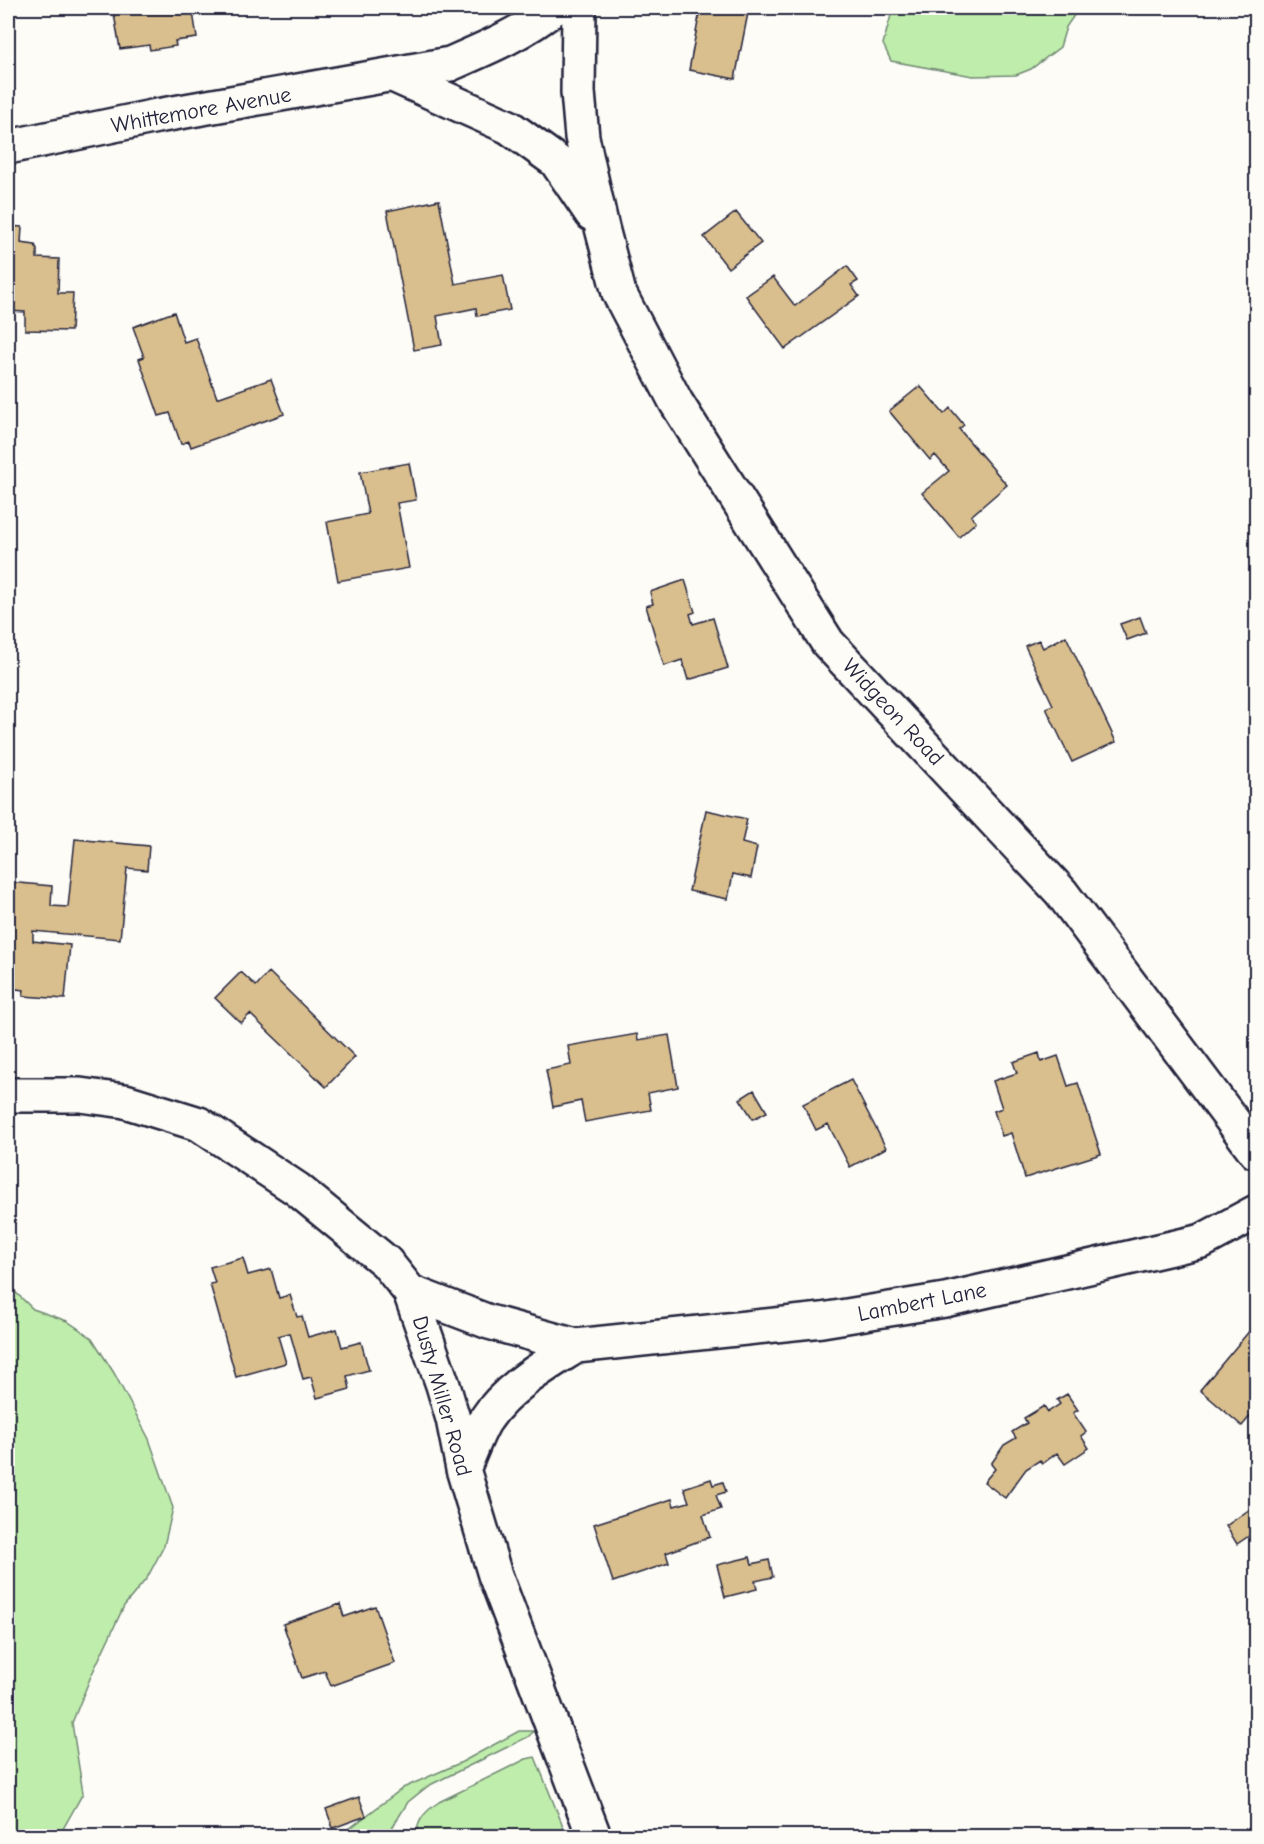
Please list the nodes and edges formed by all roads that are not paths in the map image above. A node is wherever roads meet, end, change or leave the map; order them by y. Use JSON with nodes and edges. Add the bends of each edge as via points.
{"nodes":[{"id":1,"x":554,"y":8,"type":"edge"},
{"id":2,"x":579,"y":8,"type":"edge"},
{"id":3,"x":395,"y":76,"type":"junction"},
{"id":4,"x":8,"y":147,"type":"edge"},
{"id":5,"x":602,"y":228,"type":"junction"},
{"id":6,"x":8,"y":1095,"type":"edge"},
{"id":7,"x":1257,"y":1152,"type":"edge"},
{"id":8,"x":1257,"y":1212,"type":"edge"},
{"id":9,"x":410,"y":1292,"type":"junction"},
{"id":10,"x":576,"y":1346,"type":"junction"},
{"id":11,"x":463,"y":1469,"type":"junction"},
{"id":12,"x":594,"y":1836,"type":"edge"}],
"edges":[{"from":1,"to":3,"type":"street","via":[[535,23],[450,64]]},
{"from":2,"to":5,"type":"street","name":"Widgeon Road","via":[[582,137]]},
{"from":3,"to":4,"type":"street","name":"Whittemore Avenue"},
{"from":3,"to":5,"type":"street","name":"Widgeon Road","via":[[509,127],[556,161]]},
{"from":5,"to":7,"type":"street","name":"Widgeon Road","via":[[619,293],[676,402],[828,643],[1061,892]]},
{"from":6,"to":9,"type":"street","name":"Dusty Miller Road","via":[[80,1095],[125,1101],[199,1124],[297,1189],[386,1262]]},
{"from":8,"to":10,"type":"street","name":"Lambert Lane","via":[[1202,1241],[945,1300],[822,1320]]},
{"from":9,"to":10,"type":"street","name":"Lambert Lane","via":[[489,1322]]},
{"from":9,"to":11,"type":"street","name":"Dusty Miller Road","via":[[443,1385]]},
{"from":10,"to":11,"type":"street","name":"Lambert Lane","via":[[528,1377],[502,1400],[484,1423]]},
{"from":11,"to":12,"type":"street","name":"Dusty Miller Road","via":[[495,1575]]}]}
